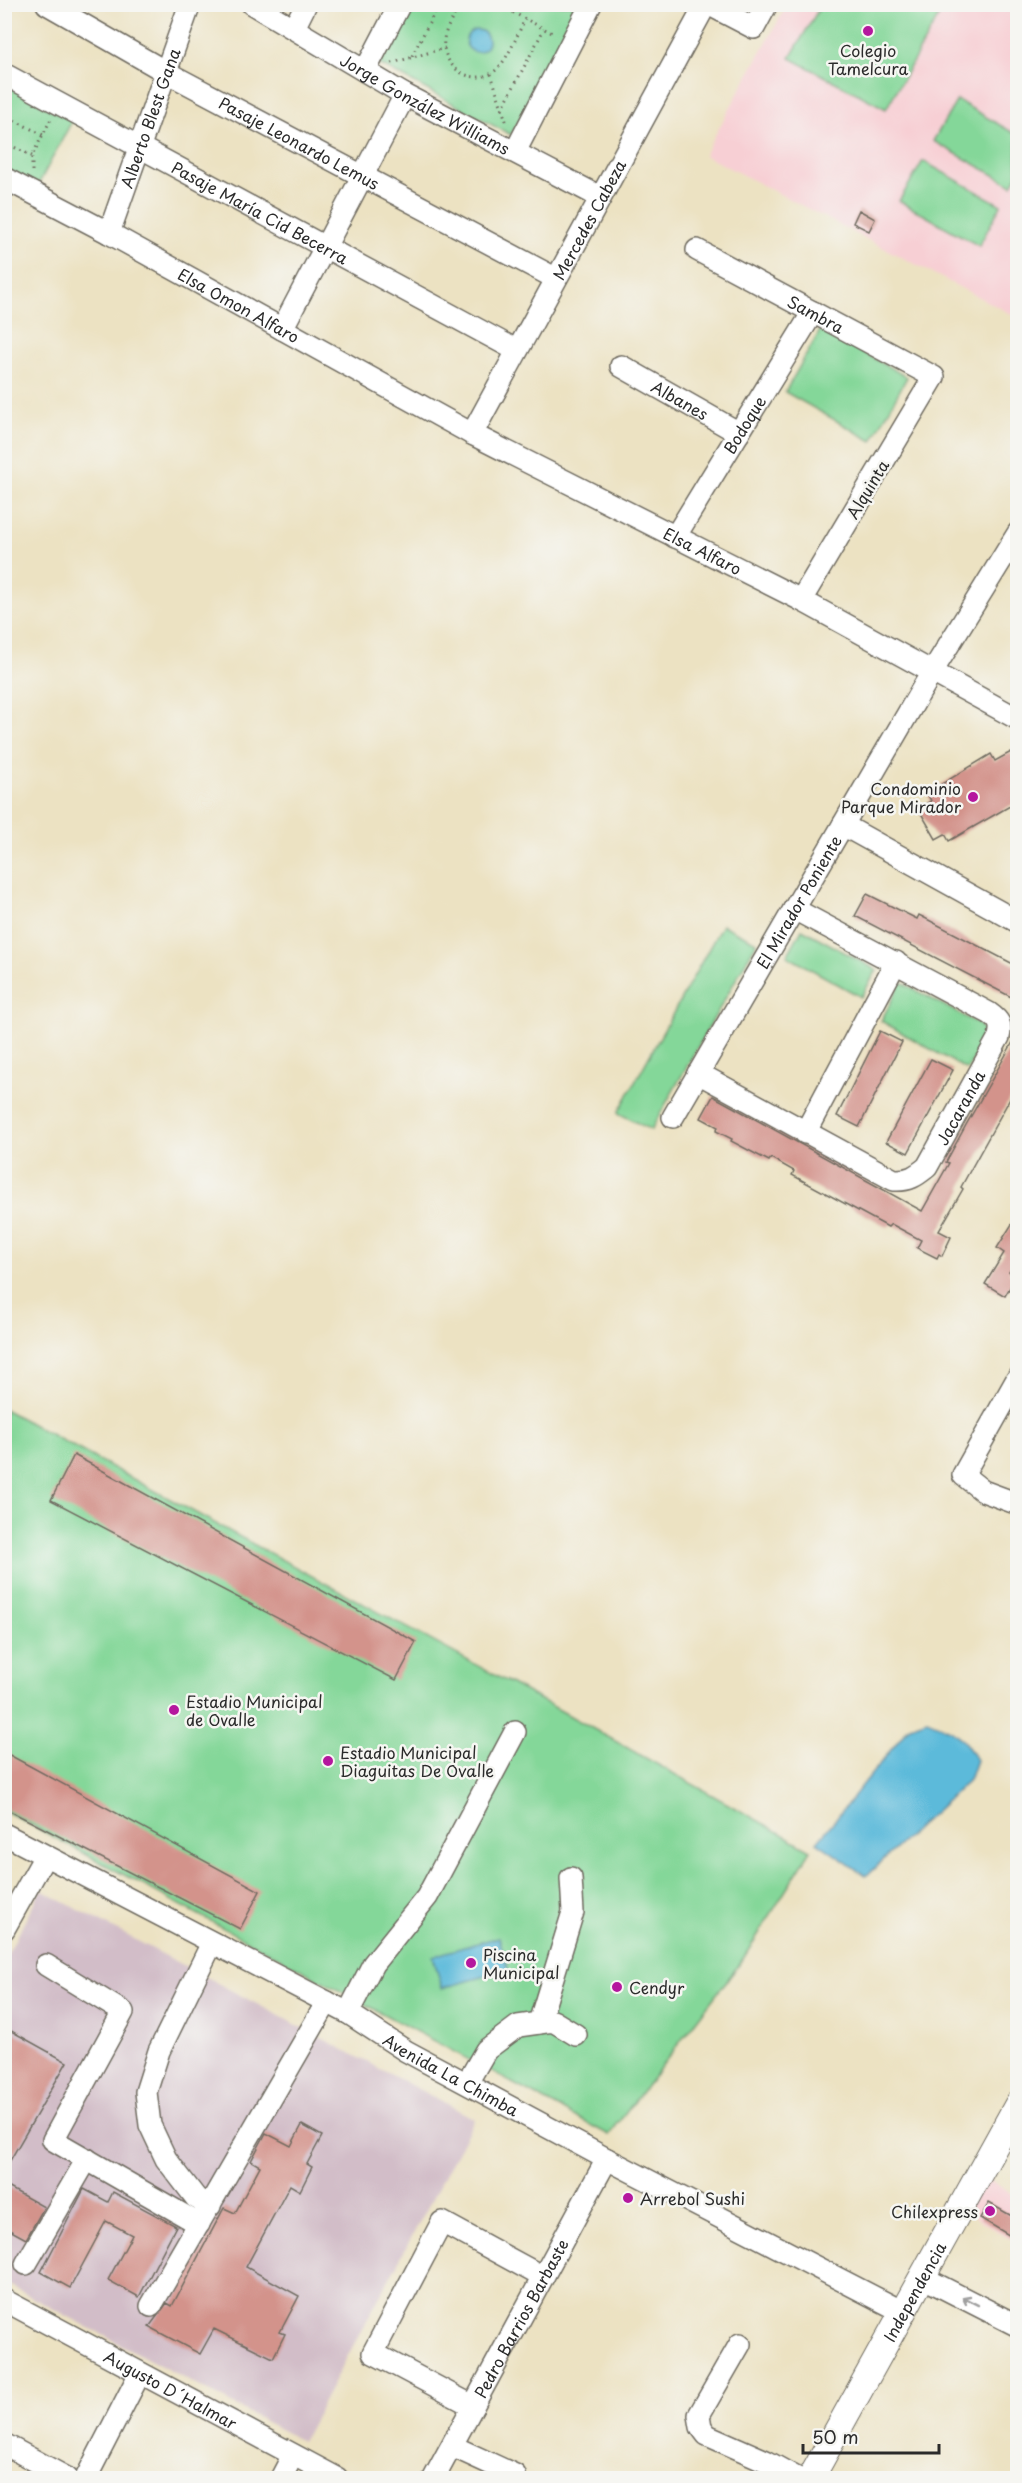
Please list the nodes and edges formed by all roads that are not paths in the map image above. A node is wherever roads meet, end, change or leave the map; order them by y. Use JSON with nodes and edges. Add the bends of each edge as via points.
{"nodes":[{"id":1,"x":46,"y":4,"type":"edge"},
{"id":2,"x":190,"y":4,"type":"edge"},
{"id":3,"x":252,"y":4,"type":"edge"},
{"id":4,"x":306,"y":4,"type":"edge"},
{"id":5,"x":400,"y":4,"type":"edge"},
{"id":6,"x":591,"y":4,"type":"edge"},
{"id":7,"x":707,"y":4,"type":"edge"},
{"id":8,"x":767,"y":4,"type":"edge"},
{"id":9,"x":294,"y":28,"type":"junction"},
{"id":10,"x":366,"y":71,"type":"junction"},
{"id":11,"x":166,"y":72,"type":"junction"},
{"id":12,"x":4,"y":74,"type":"edge"},
{"id":13,"x":405,"y":95,"type":"junction"},
{"id":14,"x":140,"y":147,"type":"junction"},
{"id":15,"x":514,"y":152,"type":"junction"},
{"id":16,"x":363,"y":176,"type":"junction"},
{"id":17,"x":4,"y":178,"type":"edge"},
{"id":18,"x":600,"y":197,"type":"junction"},
{"id":19,"x":109,"y":233,"type":"junction"},
{"id":20,"x":323,"y":247,"type":"junction"},
{"id":21,"x":697,"y":250,"type":"dead end"},
{"id":22,"x":555,"y":278,"type":"junction"},
{"id":23,"x":813,"y":312,"type":"junction"},
{"id":24,"x":282,"y":329,"type":"junction"},
{"id":25,"x":516,"y":350,"type":"junction"},
{"id":26,"x":621,"y":366,"type":"dead end"},
{"id":27,"x":934,"y":377,"type":"joint"},
{"id":28,"x":739,"y":433,"type":"junction"},
{"id":29,"x":472,"y":434,"type":"junction"},
{"id":30,"x":1017,"y":533,"type":"edge"},
{"id":31,"x":675,"y":537,"type":"junction"},
{"id":32,"x":801,"y":600,"type":"junction"},
{"id":33,"x":932,"y":672,"type":"junction"},
{"id":34,"x":1017,"y":719,"type":"edge"},
{"id":35,"x":843,"y":825,"type":"junction"},
{"id":36,"x":794,"y":909,"type":"junction"},
{"id":37,"x":1017,"y":922,"type":"edge"},
{"id":38,"x":896,"y":962,"type":"junction"},
{"id":39,"x":698,"y":1073,"type":"junction"},
{"id":40,"x":673,"y":1117,"type":"dead end"},
{"id":41,"x":805,"y":1133,"type":"junction"},
{"id":42,"x":1017,"y":1379,"type":"edge"},
{"id":43,"x":1017,"y":1504,"type":"edge"},
{"id":44,"x":515,"y":1732,"type":"dead end"},
{"id":45,"x":4,"y":1834,"type":"edge"},
{"id":46,"x":45,"y":1856,"type":"junction"},
{"id":47,"x":571,"y":1878,"type":"dead end"},
{"id":48,"x":4,"y":1929,"type":"edge"},
{"id":49,"x":212,"y":1942,"type":"junction"},
{"id":50,"x":46,"y":1965,"type":"dead end"},
{"id":51,"x":327,"y":2002,"type":"junction"},
{"id":52,"x":348,"y":2013,"type":"junction"},
{"id":53,"x":539,"y":2023,"type":"junction"},
{"id":54,"x":576,"y":2036,"type":"dead end"},
{"id":55,"x":467,"y":2083,"type":"junction"},
{"id":56,"x":1017,"y":2104,"type":"edge"},
{"id":57,"x":87,"y":2159,"type":"junction"},
{"id":58,"x":607,"y":2159,"type":"junction"},
{"id":59,"x":204,"y":2215,"type":"junction"},
{"id":60,"x":26,"y":2264,"type":"dead end"},
{"id":61,"x":543,"y":2277,"type":"junction"},
{"id":62,"x":922,"y":2277,"type":"junction"},
{"id":63,"x":4,"y":2300,"type":"edge"},
{"id":64,"x":151,"y":2306,"type":"dead end"},
{"id":65,"x":903,"y":2312,"type":"junction"},
{"id":66,"x":1017,"y":2326,"type":"edge"},
{"id":67,"x":740,"y":2344,"type":"dead end"},
{"id":68,"x":141,"y":2373,"type":"junction"},
{"id":69,"x":473,"y":2406,"type":"junction"},
{"id":70,"x":4,"y":2444,"type":"edge"},
{"id":71,"x":452,"y":2446,"type":"junction"},
{"id":72,"x":293,"y":2455,"type":"junction"},
{"id":73,"x":515,"y":2475,"type":"dead end"},
{"id":74,"x":67,"y":2478,"type":"edge"},
{"id":75,"x":86,"y":2478,"type":"edge"},
{"id":76,"x":281,"y":2478,"type":"edge"},
{"id":77,"x":337,"y":2478,"type":"edge"},
{"id":78,"x":434,"y":2478,"type":"edge"},
{"id":79,"x":797,"y":2478,"type":"edge"},
{"id":80,"x":811,"y":2478,"type":"edge"}],
"edges":[{"from":1,"to":11,"type":"street","name":"Pasaje Leonardo Lemus"},
{"from":2,"to":11,"type":"street","name":"Alberto Blest Gana"},
{"from":3,"to":9,"type":"street","name":"Jorge González Williams"},
{"from":4,"to":9,"type":"street"},
{"from":5,"to":10,"type":"street"},
{"from":6,"to":15,"type":"street"},
{"from":7,"to":8,"type":"street","via":[[754,28]]},
{"from":7,"to":18,"type":"street","name":"Mercedes Cabeza"},
{"from":9,"to":10,"type":"street","name":"Jorge González Williams"},
{"from":10,"to":13,"type":"street","name":"Jorge González Williams"},
{"from":11,"to":14,"type":"street","name":"Alberto Blest Gana"},
{"from":11,"to":16,"type":"street","name":"Pasaje Leonardo Lemus"},
{"from":12,"to":14,"type":"street","name":"Pasaje María Cid Becerra"},
{"from":13,"to":15,"type":"street","name":"Jorge González Williams"},
{"from":13,"to":16,"type":"street"},
{"from":14,"to":19,"type":"street","name":"Alberto Blest Gana"},
{"from":14,"to":20,"type":"street","name":"Pasaje María Cid Becerra"},
{"from":15,"to":18,"type":"street","name":"Jorge González Williams"},
{"from":16,"to":20,"type":"street"},
{"from":16,"to":22,"type":"street","name":"Pasaje Leonardo Lemus"},
{"from":17,"to":19,"type":"street","name":"Elsa Omon Alfaro"},
{"from":18,"to":22,"type":"street","name":"Mercedes Cabeza"},
{"from":19,"to":24,"type":"street","name":"Elsa Omon Alfaro"},
{"from":20,"to":24,"type":"street"},
{"from":20,"to":25,"type":"street","name":"Pasaje María Cid Becerra"},
{"from":21,"to":23,"type":"street","name":"Sambra"},
{"from":22,"to":25,"type":"street","name":"Mercedes Cabeza"},
{"from":23,"to":27,"type":"street","name":"Sambra"},
{"from":23,"to":28,"type":"street","name":"Bodoque"},
{"from":24,"to":29,"type":"street","name":"Elsa Omon Alfaro"},
{"from":25,"to":29,"type":"street","name":"Mercedes Cabeza"},
{"from":26,"to":28,"type":"street","name":"Albanes"},
{"from":27,"to":32,"type":"street","name":"Alquinta"},
{"from":28,"to":31,"type":"street","name":"Bodoque"},
{"from":29,"to":31,"type":"street","name":"Elsa Alfaro"},
{"from":30,"to":33,"type":"street","name":"El Mirador Poniente"},
{"from":31,"to":32,"type":"street","name":"Elsa Alfaro"},
{"from":32,"to":33,"type":"street","name":"Elsa Alfaro"},
{"from":33,"to":34,"type":"street"},
{"from":33,"to":35,"type":"street","name":"El Mirador Poniente"},
{"from":35,"to":36,"type":"street","name":"El Mirador Poniente"},
{"from":35,"to":37,"type":"street"},
{"from":36,"to":38,"type":"street","name":"Jacaranda"},
{"from":36,"to":39,"type":"street","name":"El Mirador Poniente"},
{"from":38,"to":41,"type":"street"},
{"from":38,"to":41,"type":"street","name":"Jacaranda","via":[[989,1012],[998,1020],[999,1036],[927,1167],[914,1178],[894,1180]]},
{"from":39,"to":40,"type":"street","name":"El Mirador Poniente"},
{"from":39,"to":41,"type":"street","name":"Jacaranda"},
{"from":42,"to":43,"type":"street","via":[[963,1475],[983,1491]]},
{"from":44,"to":52,"type":"street","via":[[426,1898],[373,1964]]},
{"from":45,"to":46,"type":"street","name":"Avenida La Chimba"},
{"from":46,"to":48,"type":"street"},
{"from":46,"to":49,"type":"street","name":"Avenida La Chimba"},
{"from":47,"to":53,"type":"street","via":[[573,1912]]},
{"from":49,"to":51,"type":"street","name":"Avenida La Chimba"},
{"from":49,"to":59,"type":"street","via":[[159,2051],[146,2092],[150,2125],[166,2159]]},
{"from":50,"to":57,"type":"street","via":[[123,2012],[53,2140]]},
{"from":51,"to":52,"type":"street","name":"Avenida La Chimba"},
{"from":51,"to":59,"type":"street"},
{"from":52,"to":55,"type":"street","name":"Avenida La Chimba"},
{"from":53,"to":54,"type":"street","via":[[553,2021]]},
{"from":53,"to":55,"type":"street","via":[[518,2026],[486,2050]]},
{"from":55,"to":58,"type":"street","name":"Avenida La Chimba"},
{"from":56,"to":62,"type":"main road","name":"Independencia"},
{"from":57,"to":59,"type":"street"},
{"from":57,"to":60,"type":"street"},
{"from":58,"to":61,"type":"street","name":"Pedro Barrios Barbaste"},
{"from":58,"to":65,"type":"street","name":"Avenida La Chimba"},
{"from":59,"to":64,"type":"street"},
{"from":61,"to":69,"type":"street","name":"Pedro Barrios Barbaste"},
{"from":61,"to":69,"type":"street","via":[[442,2222],[373,2353]]},
{"from":62,"to":65,"type":"main road","name":"Independencia"},
{"from":66,"to":62,"type":"street","one_way":true},
{"from":63,"to":68,"type":"street","name":"Augusto D´Halmar"},
{"from":65,"to":80,"type":"main road","name":"Independencia"},
{"from":67,"to":79,"type":"street","via":[[699,2415],[701,2427],[711,2437]]},
{"from":68,"to":72,"type":"street","name":"Augusto D´Halmar"},
{"from":68,"to":75,"type":"street"},
{"from":69,"to":71,"type":"street","name":"Pedro Barrios Barbaste"},
{"from":70,"to":74,"type":"street"},
{"from":71,"to":73,"type":"street"},
{"from":71,"to":78,"type":"street","name":"Pedro Barrios Barbaste"},
{"from":72,"to":76,"type":"street"},
{"from":72,"to":77,"type":"street","name":"Augusto D´Halmar"}]}
